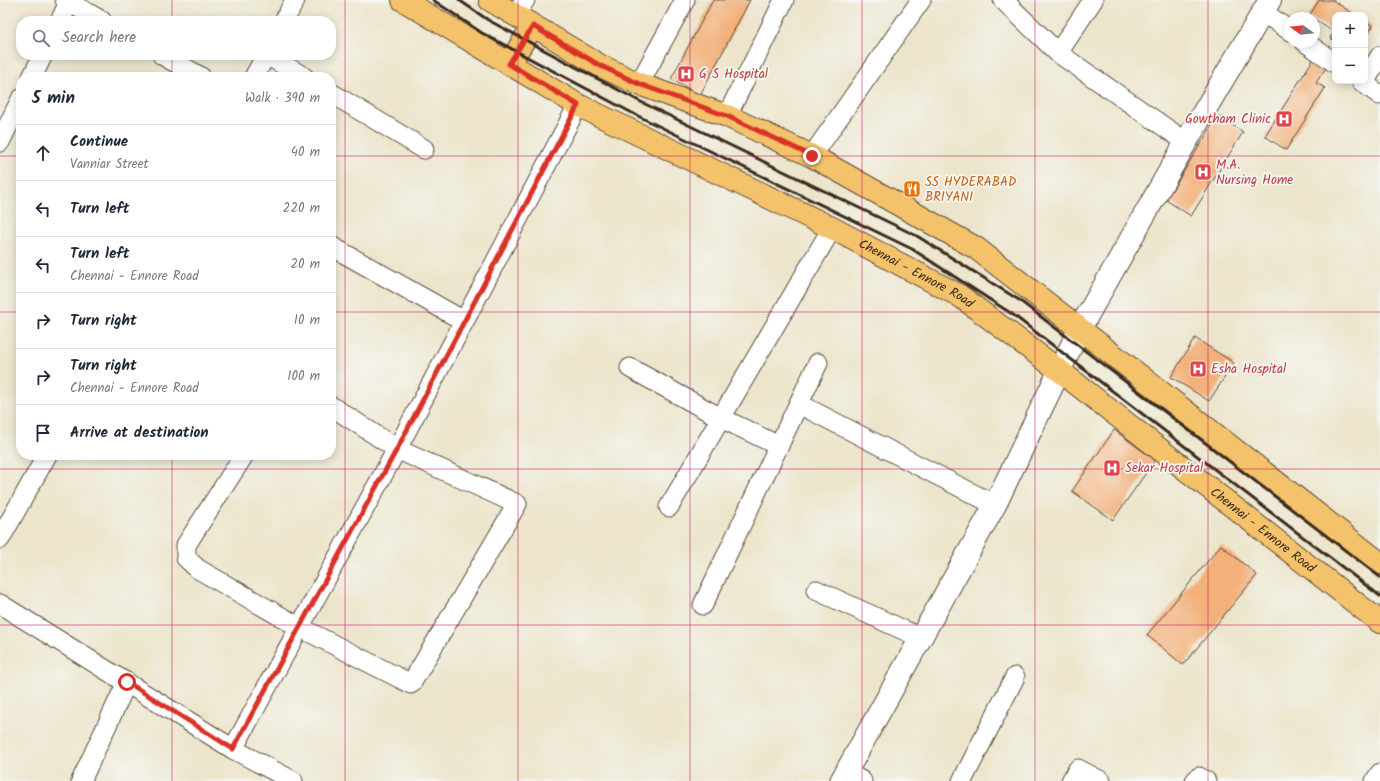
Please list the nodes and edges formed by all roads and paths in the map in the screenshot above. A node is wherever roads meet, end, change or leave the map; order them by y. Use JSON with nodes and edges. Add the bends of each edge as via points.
{"nodes":[{"id":1,"x":295,"y":0,"type":"edge"},
{"id":2,"x":403,"y":0,"type":"edge"},
{"id":3,"x":490,"y":0,"type":"edge"},
{"id":4,"x":685,"y":0,"type":"edge"},
{"id":5,"x":784,"y":0,"type":"edge"},
{"id":6,"x":921,"y":0,"type":"edge"},
{"id":7,"x":1093,"y":0,"type":"edge"},
{"id":8,"x":67,"y":1,"type":"edge"},
{"id":9,"x":1010,"y":3,"type":"edge"},
{"id":10,"x":1267,"y":6,"type":"edge"},
{"id":11,"x":524,"y":14,"type":"edge"},
{"id":12,"x":62,"y":16,"type":"edge"},
{"id":13,"x":93,"y":16,"type":"edge"},
{"id":14,"x":287,"y":16,"type":"edge"},
{"id":15,"x":1284,"y":24,"type":"edge"},
{"id":16,"x":1314,"y":48,"type":"edge"},
{"id":17,"x":1058,"y":53,"type":"junction"},
{"id":18,"x":1380,"y":56,"type":"edge"},
{"id":19,"x":40,"y":60,"type":"edge"},
{"id":20,"x":171,"y":60,"type":"edge"},
{"id":21,"x":263,"y":60,"type":"edge"},
{"id":22,"x":275,"y":60,"type":"edge"},
{"id":23,"x":1332,"y":61,"type":"edge"},
{"id":24,"x":509,"y":64,"type":"junction"},
{"id":25,"x":34,"y":72,"type":"edge"},
{"id":26,"x":192,"y":72,"type":"edge"},
{"id":27,"x":257,"y":72,"type":"edge"},
{"id":28,"x":295,"y":72,"type":"edge"},
{"id":29,"x":1368,"y":74,"type":"edge"},
{"id":30,"x":639,"y":84,"type":"junction"},
{"id":31,"x":1367,"y":84,"type":"edge"},
{"id":32,"x":1380,"y":95,"type":"edge"},
{"id":33,"x":336,"y":96,"type":"edge"},
{"id":34,"x":578,"y":105,"type":"junction"},
{"id":35,"x":16,"y":109,"type":"edge"},
{"id":36,"x":727,"y":116,"type":"junction"},
{"id":37,"x":0,"y":142,"type":"edge"},
{"id":38,"x":1186,"y":142,"type":"junction"},
{"id":39,"x":424,"y":149,"type":"dead end"},
{"id":40,"x":812,"y":156,"type":"junction"},
{"id":41,"x":832,"y":228,"type":"junction"},
{"id":42,"x":336,"y":249,"type":"edge"},
{"id":43,"x":464,"y":322,"type":"junction"},
{"id":44,"x":1080,"y":330,"type":"junction"},
{"id":45,"x":818,"y":363,"type":"dead end"},
{"id":46,"x":630,"y":368,"type":"dead end"},
{"id":47,"x":1060,"y":371,"type":"junction"},
{"id":48,"x":799,"y":404,"type":"junction"},
{"id":49,"x":336,"y":409,"type":"edge"},
{"id":50,"x":721,"y":418,"type":"junction"},
{"id":51,"x":779,"y":446,"type":"junction"},
{"id":52,"x":397,"y":449,"type":"junction"},
{"id":53,"x":44,"y":460,"type":"edge"},
{"id":54,"x":241,"y":460,"type":"edge"},
{"id":55,"x":995,"y":505,"type":"junction"},
{"id":56,"x":669,"y":507,"type":"dead end"},
{"id":57,"x":0,"y":539,"type":"edge"},
{"id":58,"x":1380,"y":563,"type":"edge"},
{"id":59,"x":816,"y":590,"type":"dead end"},
{"id":60,"x":0,"y":604,"type":"edge"},
{"id":61,"x":703,"y":605,"type":"dead end"},
{"id":62,"x":1380,"y":622,"type":"edge"},
{"id":63,"x":299,"y":628,"type":"junction"},
{"id":64,"x":921,"y":638,"type":"junction"},
{"id":65,"x":1015,"y":677,"type":"dead end"},
{"id":66,"x":127,"y":682,"type":"junction"},
{"id":67,"x":233,"y":749,"type":"junction"},
{"id":68,"x":1380,"y":773,"type":"edge"},
{"id":69,"x":850,"y":778,"type":"edge"},
{"id":70,"x":81,"y":781,"type":"edge"},
{"id":71,"x":293,"y":781,"type":"edge"},
{"id":72,"x":962,"y":781,"type":"edge"},
{"id":73,"x":1071,"y":781,"type":"edge"},
{"id":74,"x":1101,"y":781,"type":"edge"},
{"id":75,"x":1195,"y":781,"type":"edge"},
{"id":76,"x":1206,"y":781,"type":"edge"},
{"id":77,"x":1375,"y":781,"type":"edge"}],
"edges":[{"from":1,"to":14,"type":"street"},
{"from":2,"to":24,"type":"main road","name":"Chennai - Ennore Road"},
{"from":3,"to":11,"type":"main road"},
{"from":4,"to":30,"type":"street"},
{"from":5,"to":36,"type":"street"},
{"from":6,"to":40,"type":"street"},
{"from":7,"to":17,"type":"street"},
{"from":8,"to":12,"type":"street"},
{"from":8,"to":13,"type":"street"},
{"from":9,"to":17,"type":"street"},
{"from":10,"to":15,"type":"street"},
{"from":10,"to":38,"type":"street"},
{"from":11,"to":24,"type":"main road"},
{"from":11,"to":30,"type":"main road","via":[[599,65]]},
{"from":16,"to":23,"type":"street"},
{"from":17,"to":38,"type":"street"},
{"from":18,"to":29,"type":"street"},
{"from":19,"to":25,"type":"street"},
{"from":20,"to":26,"type":"street"},
{"from":21,"to":27,"type":"street"},
{"from":22,"to":28,"type":"street"},
{"from":24,"to":34,"type":"main road","name":"Chennai - Ennore Road"},
{"from":30,"to":36,"type":"main road"},
{"from":31,"to":32,"type":"street"},
{"from":33,"to":39,"type":"street"},
{"from":34,"to":41,"type":"main road","name":"Chennai - Ennore Road"},
{"from":34,"to":43,"type":"street"},
{"from":35,"to":37,"type":"street"},
{"from":36,"to":40,"type":"main road"},
{"from":38,"to":44,"type":"street"},
{"from":40,"to":44,"type":"main road","via":[[976,248]]},
{"from":41,"to":47,"type":"main road","name":"Chennai - Ennore Road","via":[[960,296]]},
{"from":41,"to":50,"type":"street"},
{"from":42,"to":43,"type":"street"},
{"from":43,"to":52,"type":"street"},
{"from":44,"to":47,"type":"street"},
{"from":44,"to":58,"type":"main road"},
{"from":45,"to":48,"type":"street"},
{"from":46,"to":50,"type":"street"},
{"from":47,"to":55,"type":"street"},
{"from":47,"to":62,"type":"main road","name":"Chennai - Ennore Road"},
{"from":48,"to":51,"type":"street"},
{"from":48,"to":55,"type":"street"},
{"from":49,"to":52,"type":"street"},
{"from":50,"to":51,"type":"street"},
{"from":50,"to":56,"type":"street"},
{"from":51,"to":61,"type":"street"},
{"from":52,"to":63,"type":"street"},
{"from":52,"to":63,"type":"street","via":[[517,504],[411,684]]},
{"from":53,"to":57,"type":"street"},
{"from":54,"to":63,"type":"street","via":[[186,545],[186,558],[198,569]]},
{"from":55,"to":64,"type":"street"},
{"from":59,"to":64,"type":"street"},
{"from":60,"to":66,"type":"street"},
{"from":63,"to":67,"type":"street"},
{"from":64,"to":69,"type":"street"},
{"from":65,"to":72,"type":"street"},
{"from":66,"to":67,"type":"street"},
{"from":66,"to":70,"type":"street"},
{"from":67,"to":71,"type":"street"},
{"from":68,"to":77,"type":"street"},
{"from":73,"to":74,"type":"street","via":[[1078,769]]},
{"from":75,"to":76,"type":"street","via":[[1198,777]]}]}
